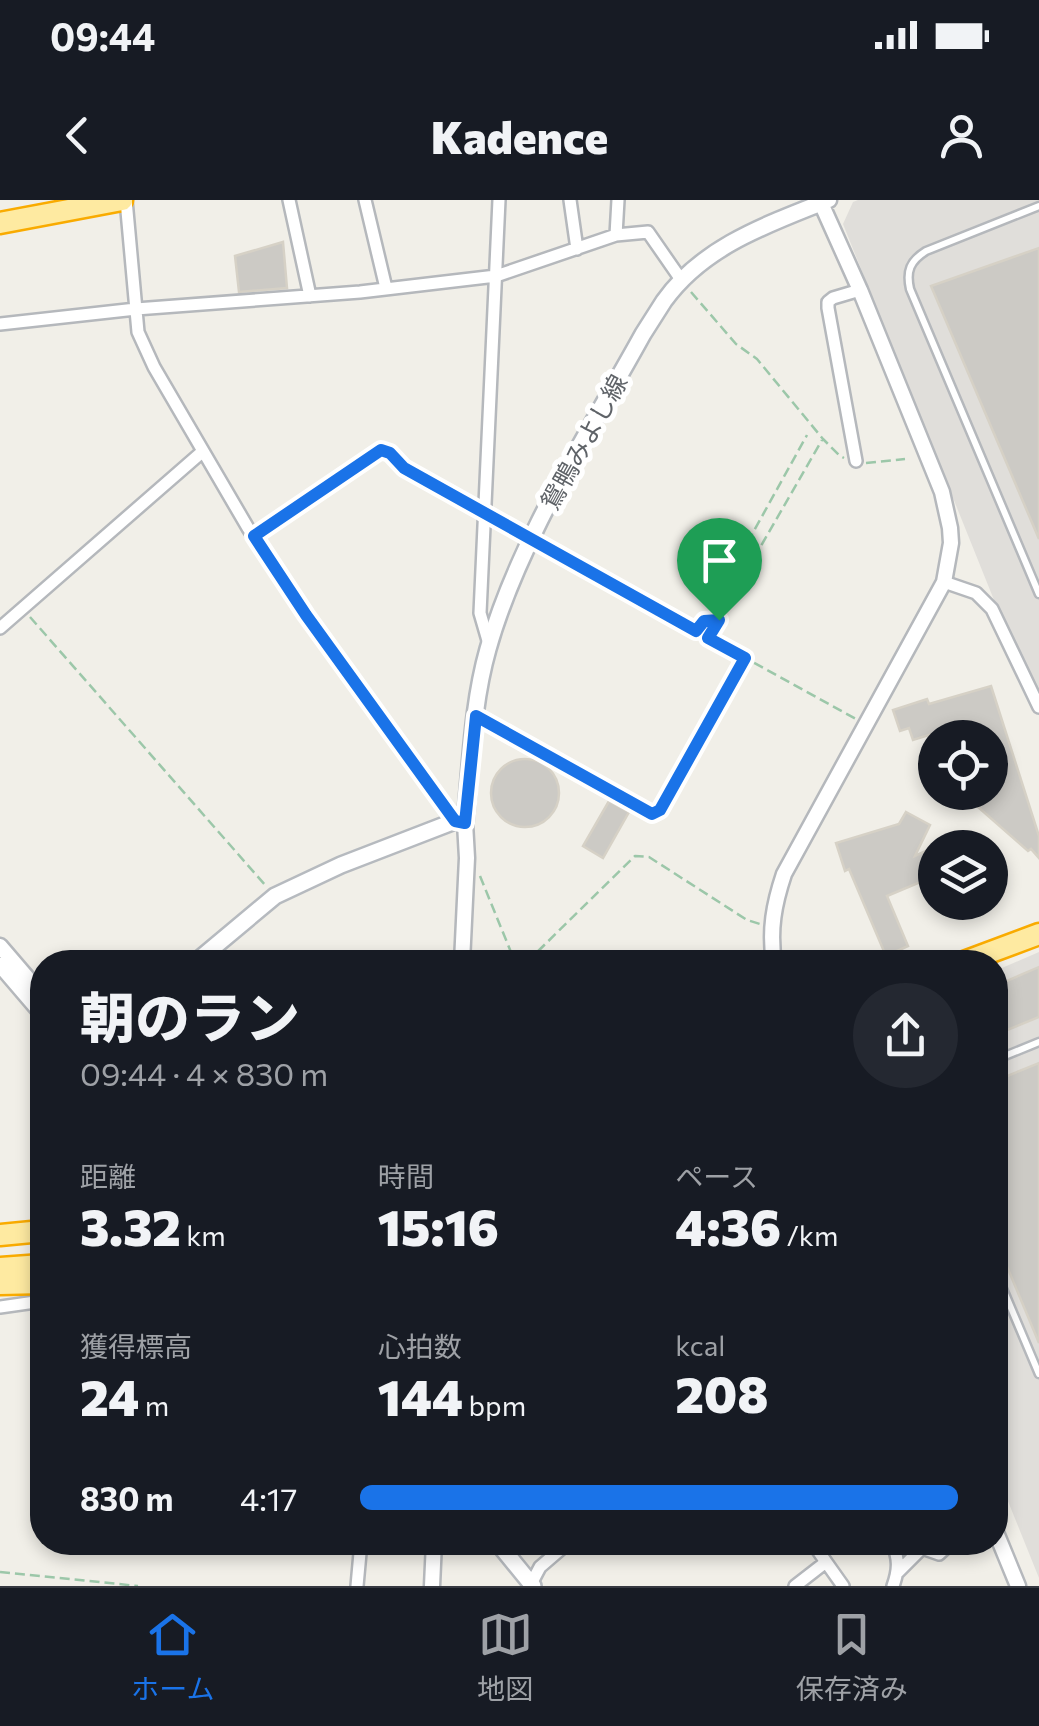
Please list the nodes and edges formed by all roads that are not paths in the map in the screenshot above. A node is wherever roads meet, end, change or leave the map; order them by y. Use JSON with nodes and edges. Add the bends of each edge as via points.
{"nodes":[{"id":1,"x":124,"y":200,"type":"edge"},
{"id":2,"x":289,"y":200,"type":"edge"},
{"id":3,"x":364,"y":200,"type":"edge"},
{"id":4,"x":499,"y":200,"type":"edge"},
{"id":5,"x":570,"y":200,"type":"edge"},
{"id":6,"x":618,"y":200,"type":"edge"},
{"id":7,"x":823,"y":201,"type":"edge"},
{"id":8,"x":1039,"y":206,"type":"edge"},
{"id":9,"x":0,"y":222,"type":"edge"},
{"id":10,"x":616,"y":234,"type":"junction"},
{"id":11,"x":577,"y":248,"type":"junction"},
{"id":12,"x":496,"y":276,"type":"junction"},
{"id":13,"x":682,"y":281,"type":"junction"},
{"id":14,"x":386,"y":288,"type":"junction"},
{"id":15,"x":860,"y":290,"type":"junction"},
{"id":16,"x":310,"y":296,"type":"junction"},
{"id":17,"x":136,"y":308,"type":"junction"},
{"id":18,"x":0,"y":324,"type":"edge"},
{"id":19,"x":202,"y":452,"type":"junction"},
{"id":20,"x":856,"y":461,"type":"road end"},
{"id":21,"x":944,"y":582,"type":"junction"},
{"id":22,"x":1039,"y":594,"type":"edge"},
{"id":23,"x":0,"y":628,"type":"edge"},
{"id":24,"x":489,"y":645,"type":"junction"},
{"id":25,"x":1039,"y":707,"type":"edge"},
{"id":26,"x":460,"y":822,"type":"junction"},
{"id":27,"x":1039,"y":934,"type":"edge"},
{"id":28,"x":0,"y":946,"type":"edge"},
{"id":29,"x":210,"y":950,"type":"edge"},
{"id":30,"x":463,"y":950,"type":"edge"},
{"id":31,"x":773,"y":950,"type":"edge"},
{"id":32,"x":996,"y":950,"type":"edge"},
{"id":33,"x":0,"y":965,"type":"edge"},
{"id":34,"x":30,"y":980,"type":"edge"},
{"id":35,"x":30,"y":1000,"type":"edge"},
{"id":36,"x":1039,"y":1042,"type":"edge"},
{"id":37,"x":1008,"y":1055,"type":"edge"},
{"id":38,"x":30,"y":1232,"type":"edge"},
{"id":39,"x":0,"y":1235,"type":"edge"},
{"id":40,"x":30,"y":1266,"type":"edge"},
{"id":41,"x":0,"y":1268,"type":"edge"},
{"id":42,"x":0,"y":1284,"type":"edge"},
{"id":43,"x":30,"y":1284,"type":"edge"},
{"id":44,"x":30,"y":1286,"type":"edge"},
{"id":45,"x":0,"y":1292,"type":"edge"},
{"id":46,"x":1008,"y":1301,"type":"edge"},
{"id":47,"x":30,"y":1302,"type":"edge"},
{"id":48,"x":0,"y":1306,"type":"edge"},
{"id":49,"x":1039,"y":1374,"type":"edge"},
{"id":50,"x":360,"y":1555,"type":"edge"},
{"id":51,"x":433,"y":1555,"type":"edge"},
{"id":52,"x":508,"y":1555,"type":"edge"},
{"id":53,"x":553,"y":1555,"type":"edge"},
{"id":54,"x":821,"y":1555,"type":"edge"},
{"id":55,"x":897,"y":1555,"type":"edge"},
{"id":56,"x":915,"y":1555,"type":"edge"},
{"id":57,"x":1005,"y":1555,"type":"edge"},
{"id":58,"x":826,"y":1562,"type":"junction"},
{"id":59,"x":898,"y":1572,"type":"junction"},
{"id":60,"x":532,"y":1585,"type":"edge"},
{"id":61,"x":357,"y":1586,"type":"edge"},
{"id":62,"x":432,"y":1586,"type":"edge"},
{"id":63,"x":795,"y":1586,"type":"edge"},
{"id":64,"x":843,"y":1586,"type":"edge"},
{"id":65,"x":893,"y":1586,"type":"edge"},
{"id":66,"x":1018,"y":1586,"type":"edge"}],
"edges":[{"from":1,"to":9,"type":"highway"},
{"from":1,"to":17,"type":"street"},
{"from":2,"to":16,"type":"street"},
{"from":3,"to":14,"type":"street"},
{"from":4,"to":12,"type":"street"},
{"from":5,"to":11,"type":"street"},
{"from":6,"to":10,"type":"street"},
{"from":7,"to":13,"type":"main road","name":"鴛鴨みよし線","via":[[732,241]]},
{"from":7,"to":15,"type":"street"},
{"from":8,"to":22,"type":"lane","via":[[926,250],[907,275]]},
{"from":10,"to":11,"type":"street"},
{"from":10,"to":13,"type":"street","via":[[648,232]]},
{"from":11,"to":12,"type":"street"},
{"from":12,"to":14,"type":"street"},
{"from":12,"to":24,"type":"street","via":[[480,612]]},
{"from":13,"to":24,"type":"main road","name":"鴛鴨みよし線","via":[[643,334],[515,572]]},
{"from":14,"to":16,"type":"street"},
{"from":15,"to":20,"type":"street","via":[[828,302]]},
{"from":15,"to":21,"type":"street","via":[[942,492],[951,542]]},
{"from":16,"to":17,"type":"street"},
{"from":17,"to":18,"type":"street"},
{"from":17,"to":19,"type":"street","via":[[144,347]]},
{"from":19,"to":23,"type":"street"},
{"from":19,"to":26,"type":"street","via":[[306,615]]},
{"from":21,"to":25,"type":"street","via":[[976,593],[992,609]]},
{"from":21,"to":31,"type":"street","via":[[784,874],[771,927]]},
{"from":24,"to":26,"type":"main road","name":"鴛鴨みよし線"},
{"from":26,"to":29,"type":"main road","via":[[274,896]]},
{"from":26,"to":30,"type":"street","via":[[467,858]]},
{"from":27,"to":32,"type":"highway"},
{"from":28,"to":34,"type":"street"},
{"from":33,"to":35,"type":"street"},
{"from":36,"to":37,"type":"lane"},
{"from":38,"to":39,"type":"highway"},
{"from":40,"to":41,"type":"highway"},
{"from":42,"to":43,"type":"highway"},
{"from":44,"to":45,"type":"street"},
{"from":46,"to":49,"type":"lane"},
{"from":47,"to":48,"type":"street"},
{"from":50,"to":61,"type":"street"},
{"from":51,"to":62,"type":"street"},
{"from":52,"to":60,"type":"main road"},
{"from":53,"to":60,"type":"street"},
{"from":54,"to":58,"type":"street"},
{"from":55,"to":59,"type":"street"},
{"from":56,"to":59,"type":"street"},
{"from":57,"to":66,"type":"street"},
{"from":58,"to":63,"type":"street"},
{"from":58,"to":64,"type":"street"},
{"from":59,"to":65,"type":"street"}]}
